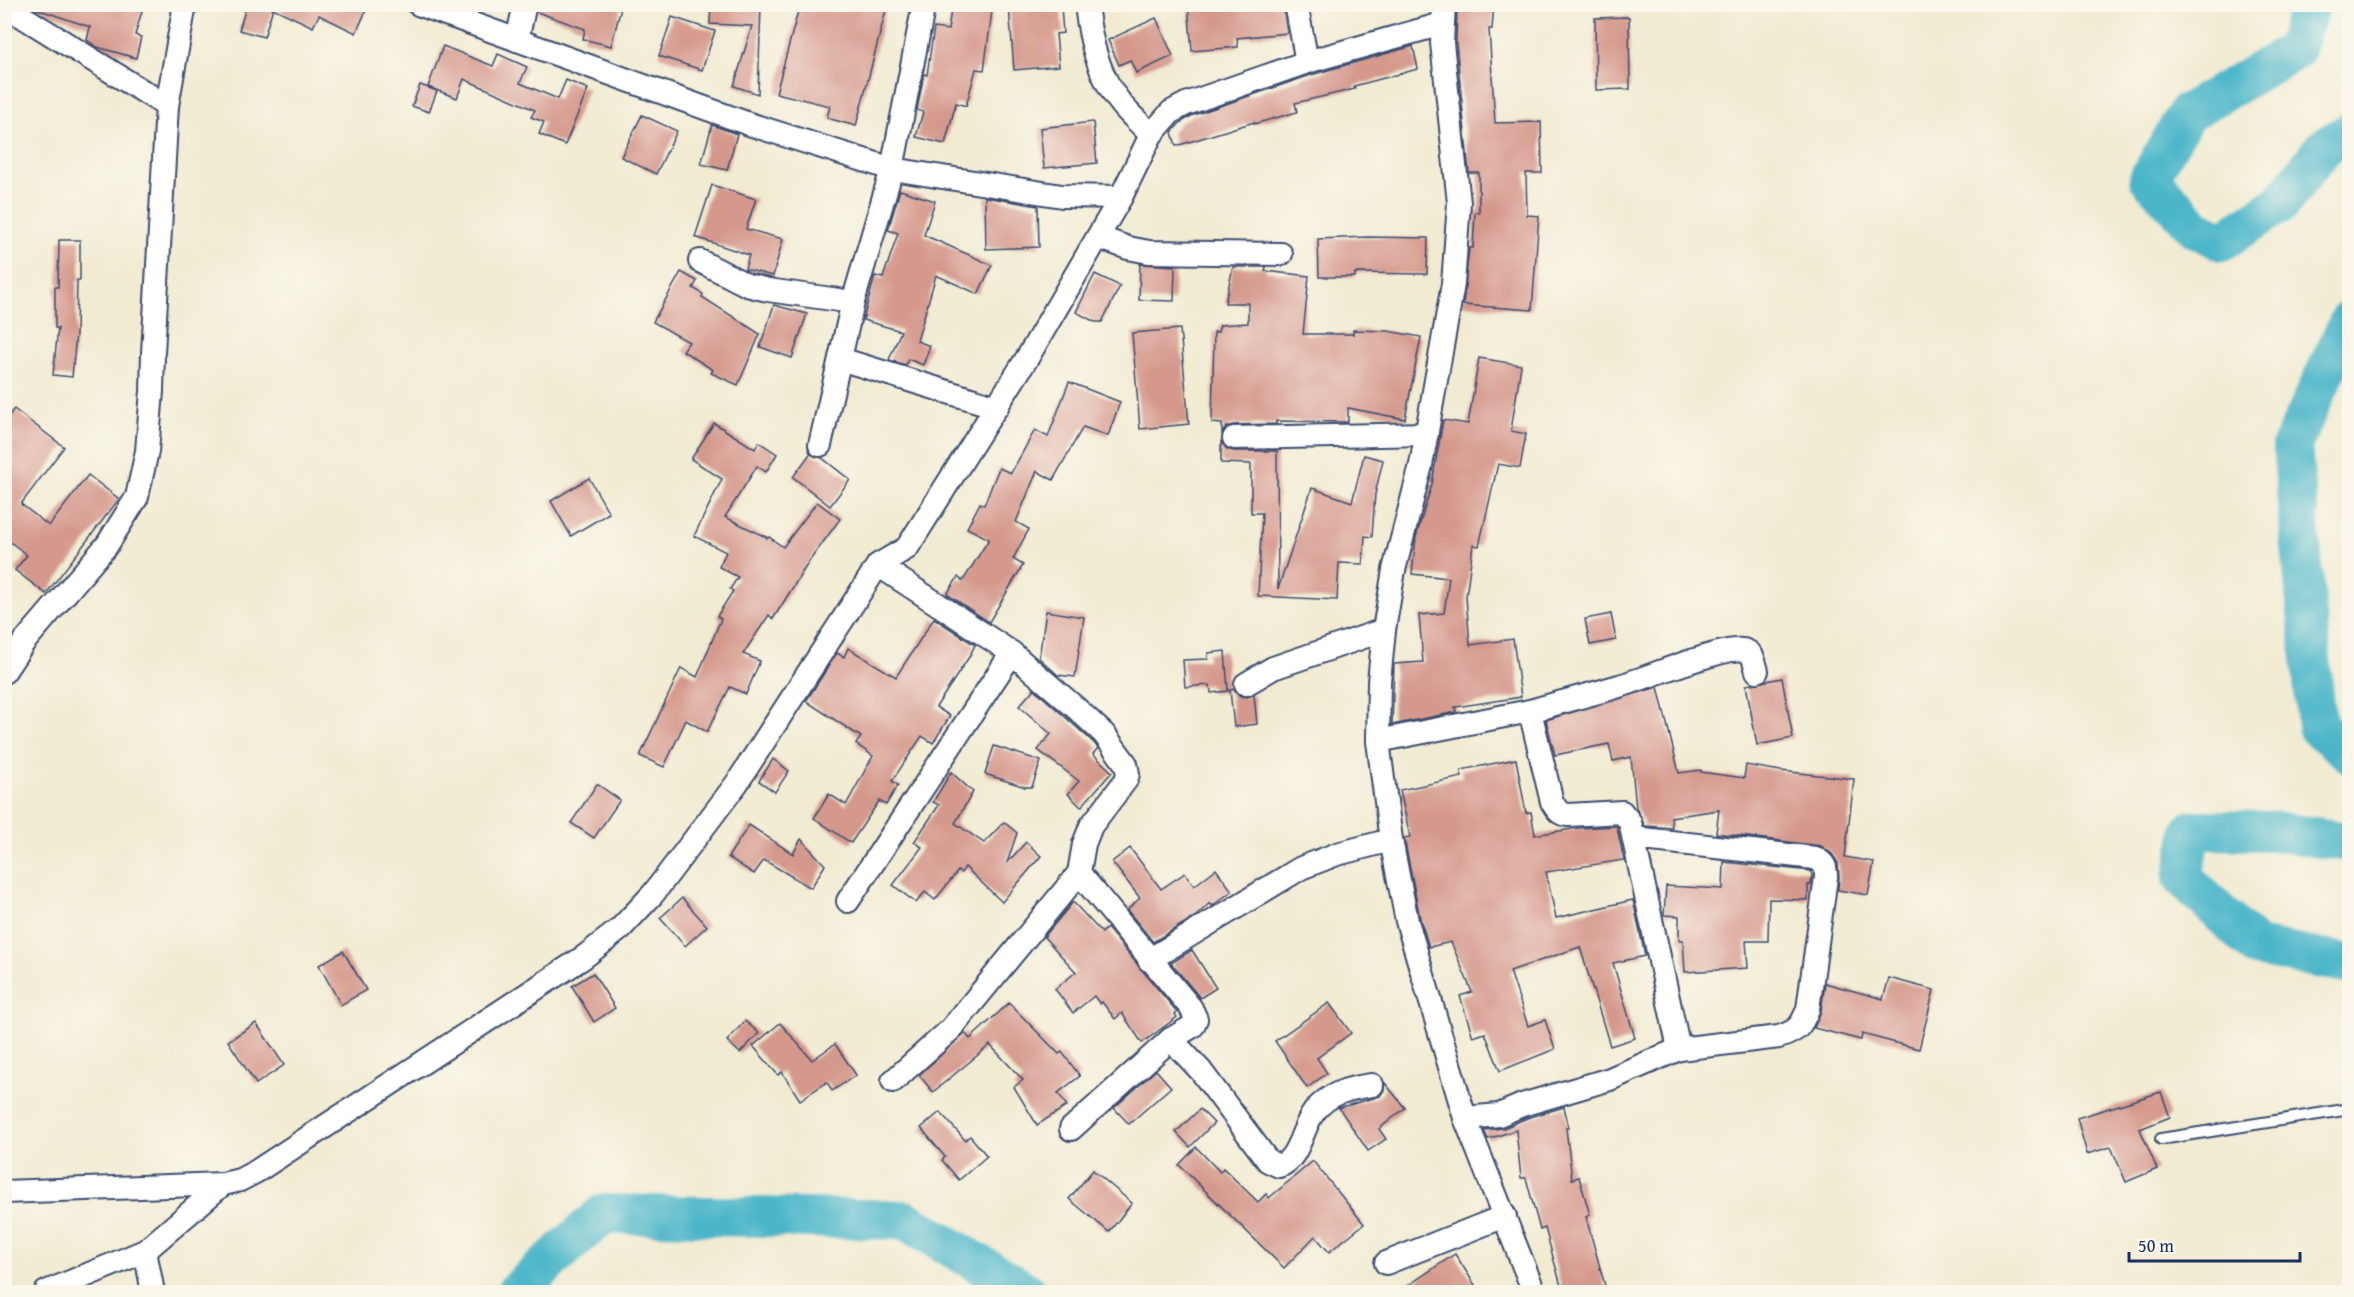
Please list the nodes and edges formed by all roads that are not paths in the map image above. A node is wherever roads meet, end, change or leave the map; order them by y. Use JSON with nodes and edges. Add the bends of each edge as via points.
{"nodes":[{"id":1,"x":185,"y":4,"type":"edge"},
{"id":2,"x":418,"y":4,"type":"edge"},
{"id":3,"x":525,"y":4,"type":"edge"},
{"id":4,"x":924,"y":4,"type":"edge"},
{"id":5,"x":1086,"y":4,"type":"edge"},
{"id":6,"x":1296,"y":4,"type":"edge"},
{"id":7,"x":12,"y":9,"type":"edge"},
{"id":8,"x":1443,"y":14,"type":"edge"},
{"id":9,"x":517,"y":40,"type":"junction"},
{"id":10,"x":1307,"y":62,"type":"junction"},
{"id":11,"x":167,"y":106,"type":"junction"},
{"id":12,"x":1151,"y":135,"type":"junction"},
{"id":13,"x":892,"y":169,"type":"junction"},
{"id":14,"x":1121,"y":197,"type":"junction"},
{"id":15,"x":1098,"y":237,"type":"junction"},
{"id":16,"x":1281,"y":254,"type":"dead end"},
{"id":17,"x":700,"y":261,"type":"dead end"},
{"id":18,"x":854,"y":302,"type":"junction"},
{"id":19,"x":840,"y":359,"type":"junction"},
{"id":20,"x":997,"y":407,"type":"junction"},
{"id":21,"x":1427,"y":434,"type":"junction"},
{"id":22,"x":1234,"y":438,"type":"dead end"},
{"id":23,"x":820,"y":445,"type":"dead end"},
{"id":24,"x":878,"y":565,"type":"junction"},
{"id":25,"x":1384,"y":630,"type":"junction"},
{"id":26,"x":1012,"y":653,"type":"junction"},
{"id":27,"x":1757,"y":671,"type":"dead end"},
{"id":28,"x":4,"y":672,"type":"edge"},
{"id":29,"x":1246,"y":684,"type":"dead end"},
{"id":30,"x":1530,"y":711,"type":"junction"},
{"id":31,"x":1378,"y":741,"type":"junction"},
{"id":32,"x":1634,"y":838,"type":"junction"},
{"id":33,"x":1392,"y":840,"type":"junction"},
{"id":34,"x":1079,"y":873,"type":"junction"},
{"id":35,"x":848,"y":902,"type":"dead end"},
{"id":36,"x":1149,"y":960,"type":"junction"},
{"id":37,"x":1171,"y":1039,"type":"junction"},
{"id":38,"x":1679,"y":1049,"type":"junction"},
{"id":39,"x":893,"y":1082,"type":"dead end"},
{"id":40,"x":1372,"y":1085,"type":"dead end"},
{"id":41,"x":2349,"y":1109,"type":"edge"},
{"id":42,"x":1465,"y":1118,"type":"junction"},
{"id":43,"x":1071,"y":1129,"type":"dead end"},
{"id":44,"x":2161,"y":1138,"type":"dead end"},
{"id":45,"x":223,"y":1184,"type":"junction"},
{"id":46,"x":4,"y":1192,"type":"edge"},
{"id":47,"x":1505,"y":1216,"type":"junction"},
{"id":48,"x":145,"y":1251,"type":"junction"},
{"id":49,"x":1386,"y":1263,"type":"dead end"},
{"id":50,"x":46,"y":1293,"type":"edge"},
{"id":51,"x":153,"y":1293,"type":"edge"},
{"id":52,"x":1534,"y":1293,"type":"edge"}],
"edges":[{"from":1,"to":11,"type":"street"},
{"from":2,"to":9,"type":"street"},
{"from":3,"to":9,"type":"street"},
{"from":4,"to":13,"type":"street"},
{"from":5,"to":12,"type":"street","via":[[1098,65],[1121,104]]},
{"from":6,"to":10,"type":"street"},
{"from":7,"to":11,"type":"street"},
{"from":8,"to":10,"type":"street"},
{"from":8,"to":21,"type":"street","via":[[1447,97],[1459,203],[1453,284]]},
{"from":9,"to":13,"type":"street","via":[[749,124]]},
{"from":10,"to":12,"type":"street","via":[[1186,104],[1171,112]]},
{"from":11,"to":28,"type":"street","via":[[152,391],[147,452],[136,497],[106,545],[24,642]]},
{"from":12,"to":14,"type":"street"},
{"from":13,"to":14,"type":"street","via":[[1062,196]]},
{"from":13,"to":18,"type":"street"},
{"from":14,"to":15,"type":"street"},
{"from":15,"to":16,"type":"street","via":[[1149,252]]},
{"from":15,"to":20,"type":"street"},
{"from":17,"to":18,"type":"street","via":[[747,285]]},
{"from":18,"to":19,"type":"street"},
{"from":19,"to":20,"type":"street"},
{"from":19,"to":23,"type":"street"},
{"from":20,"to":24,"type":"street","via":[[907,548]]},
{"from":21,"to":22,"type":"street"},
{"from":21,"to":25,"type":"street","via":[[1394,570]]},
{"from":24,"to":26,"type":"street"},
{"from":24,"to":45,"type":"street","via":[[737,783],[652,894],[620,929],[584,957],[257,1171]]},
{"from":25,"to":29,"type":"street","via":[[1273,668]]},
{"from":25,"to":31,"type":"street"},
{"from":26,"to":34,"type":"street","via":[[1104,734],[1128,769],[1126,780],[1091,826]]},
{"from":26,"to":35,"type":"street"},
{"from":27,"to":30,"type":"street","via":[[1753,656],[1736,649]]},
{"from":30,"to":31,"type":"street"},
{"from":30,"to":32,"type":"street","via":[[1557,810],[1568,815],[1622,812],[1630,822]]},
{"from":31,"to":33,"type":"street"},
{"from":32,"to":38,"type":"street"},
{"from":32,"to":38,"type":"street","via":[[1815,858],[1826,868],[1808,1009],[1802,1024],[1792,1033],[1779,1036]]},
{"from":33,"to":36,"type":"street","via":[[1301,868]]},
{"from":33,"to":42,"type":"street","via":[[1407,921]]},
{"from":34,"to":36,"type":"street"},
{"from":34,"to":39,"type":"street","via":[[951,1030]]},
{"from":36,"to":37,"type":"street","via":[[1196,1019],[1193,1026]]},
{"from":37,"to":40,"type":"street","via":[[1201,1071],[1268,1161],[1278,1166],[1289,1161],[1313,1113],[1325,1101],[1339,1093]]},
{"from":37,"to":43,"type":"street"},
{"from":38,"to":42,"type":"street","via":[[1610,1079],[1499,1115]]},
{"from":41,"to":44,"type":"lane"},
{"from":42,"to":47,"type":"street"},
{"from":45,"to":46,"type":"street"},
{"from":45,"to":48,"type":"street"},
{"from":47,"to":49,"type":"street"},
{"from":47,"to":52,"type":"street"},
{"from":48,"to":50,"type":"street"},
{"from":48,"to":51,"type":"street"}]}
